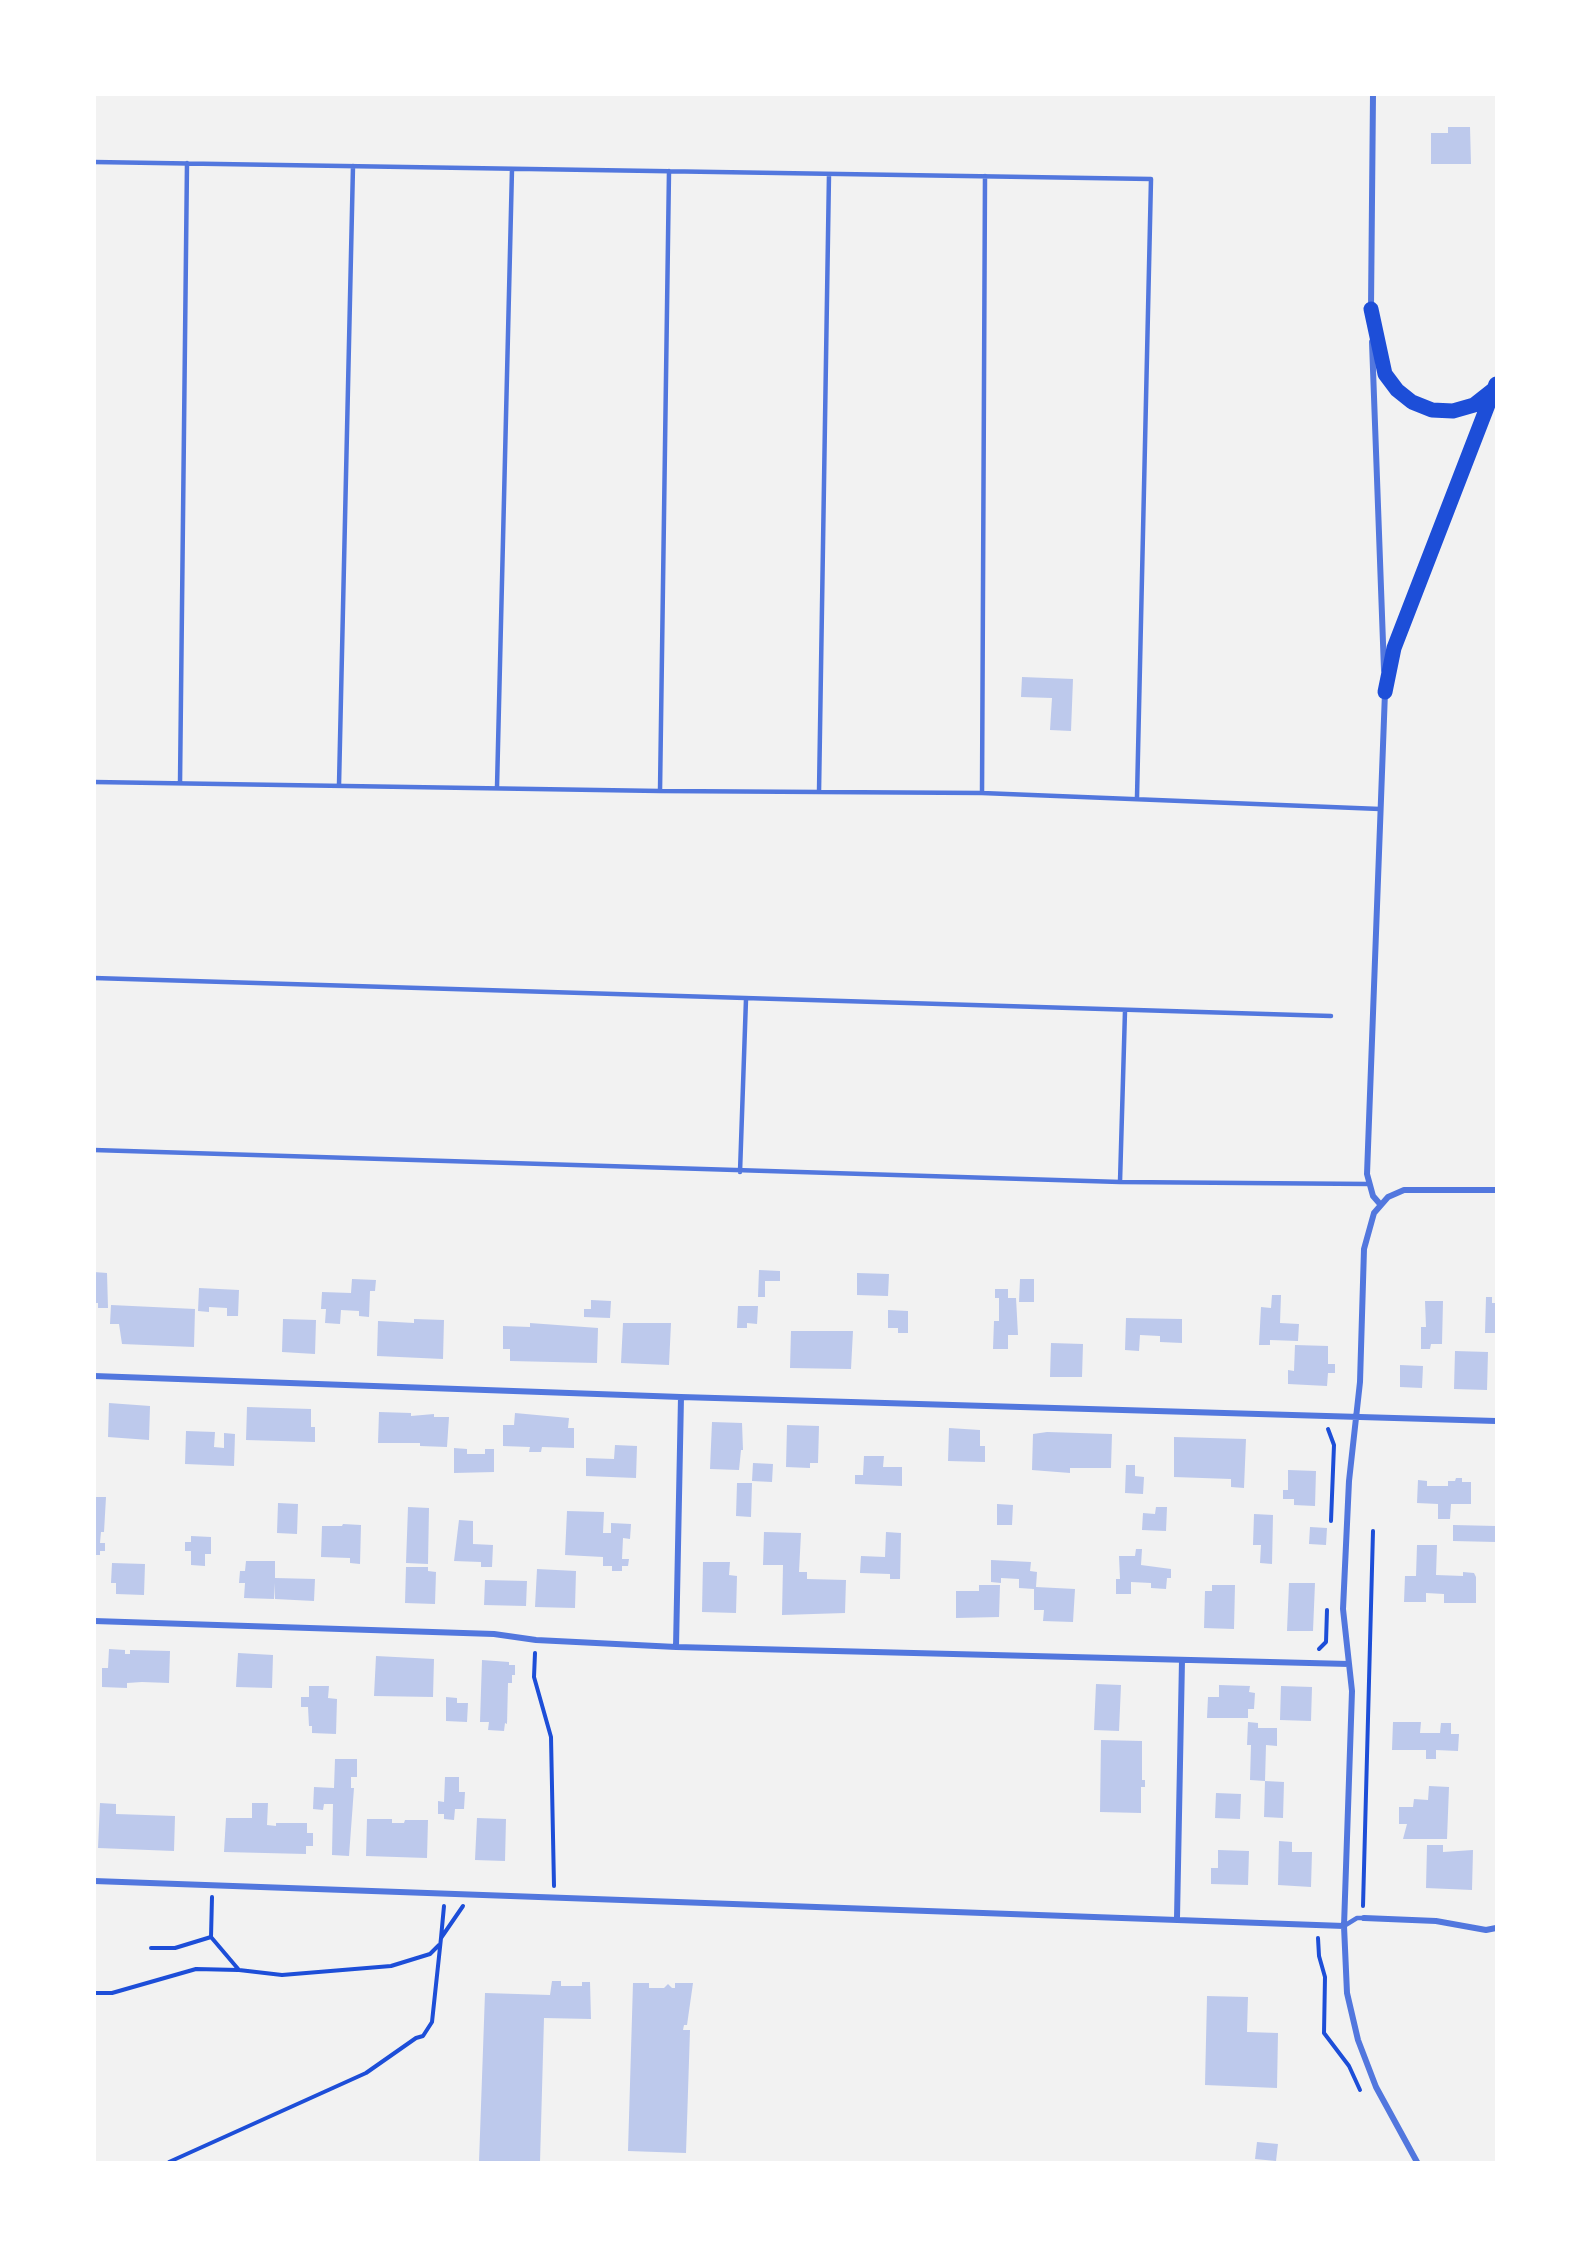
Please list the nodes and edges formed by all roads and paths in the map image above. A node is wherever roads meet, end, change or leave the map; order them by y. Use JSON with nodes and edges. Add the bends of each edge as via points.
{"nodes":[{"id":1,"x":1373,"y":94,"type":"edge"},
{"id":2,"x":94,"y":162,"type":"edge"},
{"id":3,"x":188,"y":163,"type":"junction"},
{"id":4,"x":353,"y":166,"type":"junction"},
{"id":5,"x":512,"y":169,"type":"junction"},
{"id":6,"x":669,"y":171,"type":"junction"},
{"id":7,"x":829,"y":174,"type":"junction"},
{"id":8,"x":986,"y":176,"type":"junction"},
{"id":9,"x":1371,"y":309,"type":"junction"},
{"id":10,"x":1496,"y":386,"type":"edge"},
{"id":11,"x":1385,"y":692,"type":"junction"},
{"id":12,"x":94,"y":782,"type":"edge"},
{"id":13,"x":180,"y":783,"type":"junction"},
{"id":14,"x":339,"y":785,"type":"junction"},
{"id":15,"x":497,"y":787,"type":"junction"},
{"id":16,"x":660,"y":791,"type":"junction"},
{"id":17,"x":819,"y":792,"type":"junction"},
{"id":18,"x":982,"y":793,"type":"junction"},
{"id":19,"x":1137,"y":797,"type":"junction"},
{"id":20,"x":1380,"y":808,"type":"junction"},
{"id":21,"x":94,"y":978,"type":"edge"},
{"id":22,"x":746,"y":999,"type":"junction"},
{"id":23,"x":1125,"y":1011,"type":"junction"},
{"id":24,"x":1330,"y":1016,"type":"dead end"},
{"id":25,"x":94,"y":1150,"type":"edge"},
{"id":26,"x":740,"y":1172,"type":"junction"},
{"id":27,"x":1120,"y":1182,"type":"junction"},
{"id":28,"x":1369,"y":1184,"type":"junction"},
{"id":29,"x":1497,"y":1190,"type":"edge"},
{"id":30,"x":1380,"y":1204,"type":"junction"},
{"id":31,"x":94,"y":1376,"type":"edge"},
{"id":32,"x":681,"y":1397,"type":"junction"},
{"id":33,"x":1356,"y":1418,"type":"junction"},
{"id":34,"x":1497,"y":1421,"type":"edge"},
{"id":35,"x":1373,"y":1532,"type":"dead end"},
{"id":36,"x":94,"y":1621,"type":"edge"},
{"id":37,"x":536,"y":1640,"type":"junction"},
{"id":38,"x":676,"y":1647,"type":"junction"},
{"id":39,"x":1182,"y":1660,"type":"junction"},
{"id":40,"x":1349,"y":1664,"type":"junction"},
{"id":41,"x":94,"y":1881,"type":"edge"},
{"id":42,"x":212,"y":1884,"type":"junction"},
{"id":43,"x":445,"y":1894,"type":"junction"},
{"id":44,"x":463,"y":1895,"type":"junction"},
{"id":45,"x":554,"y":1899,"type":"junction"},
{"id":46,"x":1177,"y":1918,"type":"junction"},
{"id":47,"x":1364,"y":1918,"type":"junction"},
{"id":48,"x":1344,"y":1926,"type":"junction"},
{"id":49,"x":1497,"y":1928,"type":"edge"},
{"id":50,"x":211,"y":1937,"type":"junction"},
{"id":51,"x":441,"y":1938,"type":"junction"},
{"id":52,"x":152,"y":1948,"type":"dead end"},
{"id":53,"x":239,"y":1970,"type":"junction"},
{"id":54,"x":94,"y":1993,"type":"edge"},
{"id":55,"x":169,"y":2163,"type":"edge"},
{"id":56,"x":1417,"y":2163,"type":"edge"}],
"edges":[{"from":1,"to":9,"type":"street"},
{"from":2,"to":3,"type":"lane"},
{"from":3,"to":4,"type":"lane"},
{"from":3,"to":13,"type":"lane"},
{"from":4,"to":5,"type":"lane"},
{"from":4,"to":14,"type":"lane"},
{"from":5,"to":6,"type":"lane"},
{"from":5,"to":15,"type":"lane"},
{"from":6,"to":7,"type":"lane"},
{"from":6,"to":16,"type":"lane"},
{"from":7,"to":8,"type":"lane"},
{"from":7,"to":17,"type":"lane"},
{"from":8,"to":18,"type":"lane"},
{"from":8,"to":19,"type":"lane","via":[[1151,179]]},
{"from":9,"to":10,"type":"main road","via":[[1385,374],[1412,402],[1431,410],[1453,411],[1482,401]]},
{"from":9,"to":11,"type":"street"},
{"from":10,"to":11,"type":"main road","via":[[1394,648]]},
{"from":11,"to":20,"type":"street"},
{"from":12,"to":13,"type":"lane"},
{"from":13,"to":14,"type":"lane"},
{"from":14,"to":15,"type":"lane"},
{"from":15,"to":16,"type":"lane"},
{"from":16,"to":17,"type":"lane"},
{"from":17,"to":18,"type":"lane"},
{"from":18,"to":19,"type":"lane"},
{"from":19,"to":20,"type":"lane"},
{"from":20,"to":28,"type":"street"},
{"from":21,"to":22,"type":"lane"},
{"from":22,"to":23,"type":"lane"},
{"from":22,"to":26,"type":"lane"},
{"from":23,"to":24,"type":"lane"},
{"from":23,"to":27,"type":"lane"},
{"from":25,"to":26,"type":"lane"},
{"from":26,"to":27,"type":"lane"},
{"from":27,"to":28,"type":"lane"},
{"from":28,"to":30,"type":"street"},
{"from":29,"to":30,"type":"street","via":[[1404,1190]]},
{"from":30,"to":33,"type":"street","via":[[1364,1249]]},
{"from":31,"to":32,"type":"street"},
{"from":32,"to":33,"type":"street"},
{"from":32,"to":38,"type":"street"},
{"from":33,"to":34,"type":"street"},
{"from":33,"to":40,"type":"street","via":[[1343,1609]]},
{"from":35,"to":47,"type":"path"},
{"from":36,"to":37,"type":"street","via":[[494,1634]]},
{"from":37,"to":38,"type":"street"},
{"from":37,"to":45,"type":"path","via":[[534,1677],[551,1737]]},
{"from":38,"to":39,"type":"street"},
{"from":39,"to":40,"type":"street"},
{"from":39,"to":46,"type":"street"},
{"from":40,"to":48,"type":"street","via":[[1352,1691]]},
{"from":41,"to":42,"type":"street"},
{"from":42,"to":43,"type":"street"},
{"from":42,"to":50,"type":"path"},
{"from":43,"to":44,"type":"street"},
{"from":43,"to":51,"type":"path"},
{"from":44,"to":45,"type":"street"},
{"from":44,"to":51,"type":"path","via":[[462,1908]]},
{"from":45,"to":46,"type":"street"},
{"from":46,"to":48,"type":"street"},
{"from":47,"to":48,"type":"lane"},
{"from":47,"to":49,"type":"street"},
{"from":48,"to":56,"type":"street","via":[[1347,1993],[1358,2040],[1376,2087]]},
{"from":50,"to":52,"type":"path","via":[[175,1948]]},
{"from":50,"to":53,"type":"path"},
{"from":51,"to":53,"type":"path","via":[[430,1954],[391,1966],[282,1975]]},
{"from":51,"to":55,"type":"path","via":[[432,2022],[423,2036],[366,2073]]},
{"from":53,"to":54,"type":"path","via":[[196,1969],[123,1990]]}]}
